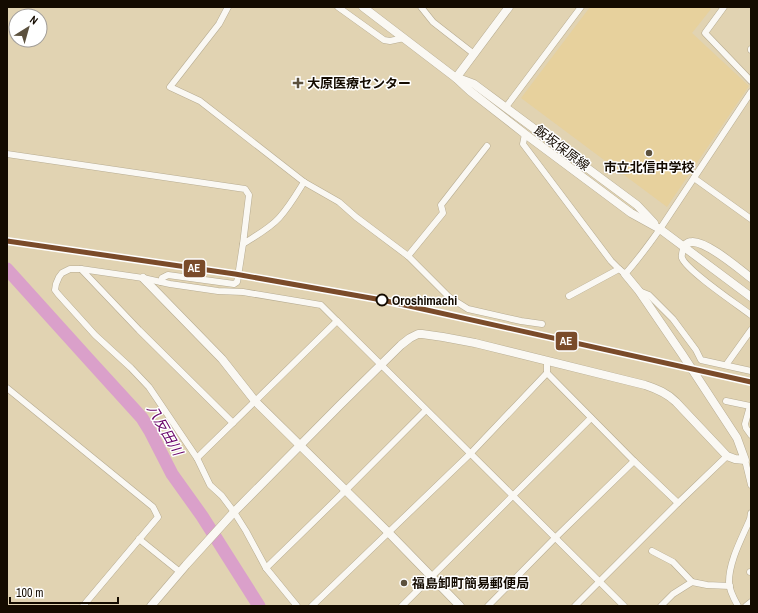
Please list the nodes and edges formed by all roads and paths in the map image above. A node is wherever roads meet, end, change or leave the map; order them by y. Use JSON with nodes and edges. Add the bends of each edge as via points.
{"nodes":[{"id":1,"x":228,"y":7,"type":"edge"},
{"id":2,"x":338,"y":7,"type":"edge"},
{"id":3,"x":363,"y":7,"type":"edge"},
{"id":4,"x":421,"y":7,"type":"edge"},
{"id":5,"x":581,"y":7,"type":"edge"},
{"id":6,"x":715,"y":7,"type":"edge"},
{"id":7,"x":505,"y":8,"type":"edge"},
{"id":8,"x":722,"y":9,"type":"edge"},
{"id":9,"x":404,"y":38,"type":"junction"},
{"id":10,"x":474,"y":54,"type":"junction"},
{"id":11,"x":456,"y":78,"type":"junction"},
{"id":12,"x":751,"y":81,"type":"edge"},
{"id":13,"x":751,"y":92,"type":"edge"},
{"id":14,"x":506,"y":107,"type":"junction"},
{"id":15,"x":525,"y":134,"type":"junction"},
{"id":16,"x":487,"y":146,"type":"dead end"},
{"id":17,"x":7,"y":154,"type":"edge"},
{"id":18,"x":694,"y":178,"type":"junction"},
{"id":19,"x":304,"y":182,"type":"junction"},
{"id":20,"x":750,"y":218,"type":"edge"},
{"id":21,"x":660,"y":229,"type":"junction"},
{"id":22,"x":243,"y":244,"type":"junction"},
{"id":23,"x":684,"y":246,"type":"junction"},
{"id":24,"x":408,"y":256,"type":"junction"},
{"id":25,"x":81,"y":269,"type":"junction"},
{"id":26,"x":239,"y":270,"type":"dead end"},
{"id":27,"x":622,"y":271,"type":"junction"},
{"id":28,"x":143,"y":278,"type":"junction"},
{"id":29,"x":238,"y":278,"type":"dead end"},
{"id":30,"x":751,"y":278,"type":"edge"},
{"id":31,"x":160,"y":282,"type":"junction"},
{"id":32,"x":639,"y":291,"type":"junction"},
{"id":33,"x":569,"y":296,"type":"dead end"},
{"id":34,"x":751,"y":297,"type":"edge"},
{"id":35,"x":751,"y":315,"type":"edge"},
{"id":36,"x":337,"y":321,"type":"junction"},
{"id":37,"x":542,"y":324,"type":"dead end"},
{"id":38,"x":751,"y":330,"type":"edge"},
{"id":39,"x":547,"y":361,"type":"junction"},
{"id":40,"x":381,"y":365,"type":"junction"},
{"id":41,"x":726,"y":365,"type":"junction"},
{"id":42,"x":751,"y":371,"type":"edge"},
{"id":43,"x":547,"y":374,"type":"junction"},
{"id":44,"x":7,"y":388,"type":"edge"},
{"id":45,"x":255,"y":401,"type":"junction"},
{"id":46,"x":726,"y":401,"type":"dead end"},
{"id":47,"x":750,"y":406,"type":"edge"},
{"id":48,"x":426,"y":410,"type":"junction"},
{"id":49,"x":591,"y":418,"type":"junction"},
{"id":50,"x":233,"y":423,"type":"junction"},
{"id":51,"x":751,"y":435,"type":"edge"},
{"id":52,"x":301,"y":446,"type":"junction"},
{"id":53,"x":470,"y":454,"type":"junction"},
{"id":54,"x":727,"y":456,"type":"junction"},
{"id":55,"x":197,"y":458,"type":"junction"},
{"id":56,"x":745,"y":460,"type":"junction"},
{"id":57,"x":634,"y":461,"type":"junction"},
{"id":58,"x":751,"y":485,"type":"edge"},
{"id":59,"x":346,"y":490,"type":"junction"},
{"id":60,"x":512,"y":495,"type":"junction"},
{"id":61,"x":678,"y":503,"type":"junction"},
{"id":62,"x":234,"y":512,"type":"junction"},
{"id":63,"x":751,"y":514,"type":"edge"},
{"id":64,"x":388,"y":532,"type":"junction"},
{"id":65,"x":555,"y":538,"type":"junction"},
{"id":66,"x":139,"y":539,"type":"junction"},
{"id":67,"x":652,"y":551,"type":"dead end"},
{"id":68,"x":266,"y":568,"type":"junction"},
{"id":69,"x":180,"y":572,"type":"junction"},
{"id":70,"x":431,"y":577,"type":"junction"},
{"id":71,"x":599,"y":582,"type":"junction"},
{"id":72,"x":692,"y":582,"type":"junction"},
{"id":73,"x":730,"y":586,"type":"junction"},
{"id":74,"x":751,"y":602,"type":"edge"},
{"id":75,"x":84,"y":606,"type":"edge"},
{"id":76,"x":151,"y":606,"type":"edge"},
{"id":77,"x":297,"y":606,"type":"edge"},
{"id":78,"x":312,"y":606,"type":"edge"},
{"id":79,"x":402,"y":606,"type":"edge"},
{"id":80,"x":460,"y":606,"type":"edge"},
{"id":81,"x":488,"y":606,"type":"edge"},
{"id":82,"x":574,"y":606,"type":"edge"},
{"id":83,"x":624,"y":606,"type":"edge"},
{"id":84,"x":661,"y":606,"type":"edge"},
{"id":85,"x":738,"y":606,"type":"edge"},
{"id":86,"x":746,"y":606,"type":"edge"}],
"edges":[{"from":1,"to":19,"type":"street","via":[[219,24],[170,87],[200,101]]},
{"from":2,"to":9,"type":"street","via":[[384,40]]},
{"from":3,"to":9,"type":"street","name":"飯坂保原線"},
{"from":4,"to":10,"type":"street","via":[[433,22]]},
{"from":5,"to":14,"type":"street"},
{"from":6,"to":8,"type":"street"},
{"from":7,"to":10,"type":"street"},
{"from":8,"to":12,"type":"street","via":[[705,33]]},
{"from":9,"to":11,"type":"street","name":"飯坂保原線"},
{"from":10,"to":11,"type":"street"},
{"from":11,"to":14,"type":"street","name":"飯坂保原線","via":[[474,84]]},
{"from":11,"to":15,"type":"street","name":"飯坂保原線"},
{"from":13,"to":18,"type":"street"},
{"from":14,"to":21,"type":"street","name":"飯坂保原線","via":[[637,205]]},
{"from":15,"to":21,"type":"street","name":"飯坂保原線","via":[[631,213]]},
{"from":15,"to":27,"type":"street","via":[[523,144],[611,261]]},
{"from":16,"to":24,"type":"street","via":[[441,205],[443,213]]},
{"from":17,"to":22,"type":"street","via":[[245,189],[250,194]]},
{"from":18,"to":20,"type":"street"},
{"from":18,"to":21,"type":"street"},
{"from":19,"to":22,"type":"street","via":[[278,219]]},
{"from":19,"to":24,"type":"street","via":[[339,202]]},
{"from":21,"to":23,"type":"street","name":"飯坂保原線"},
{"from":21,"to":27,"type":"street","via":[[646,249]]},
{"from":22,"to":26,"type":"street"},
{"from":23,"to":30,"type":"street","via":[[693,242],[704,245]]},
{"from":23,"to":34,"type":"street","name":"飯坂保原線"},
{"from":23,"to":35,"type":"street","via":[[682,257],[687,265]]},
{"from":24,"to":37,"type":"street","via":[[449,297],[468,309]]},
{"from":25,"to":28,"type":"street"},
{"from":25,"to":50,"type":"street"},
{"from":25,"to":55,"type":"street","via":[[70,269],[62,273],[55,290],[149,387]]},
{"from":27,"to":32,"type":"street"},
{"from":27,"to":33,"type":"street"},
{"from":28,"to":31,"type":"street"},
{"from":28,"to":45,"type":"street","via":[[222,359]]},
{"from":29,"to":31,"type":"street","via":[[234,284],[168,275]]},
{"from":31,"to":36,"type":"street","via":[[321,305]]},
{"from":32,"to":41,"type":"street","via":[[649,295],[673,319],[696,350],[700,360]]},
{"from":32,"to":56,"type":"street","via":[[737,438]]},
{"from":36,"to":40,"type":"street"},
{"from":36,"to":45,"type":"street"},
{"from":38,"to":41,"type":"street"},
{"from":39,"to":40,"type":"street","via":[[422,334],[410,338]]},
{"from":39,"to":43,"type":"street"},
{"from":39,"to":54,"type":"street","via":[[646,385],[663,392],[676,402]]},
{"from":40,"to":48,"type":"street"},
{"from":40,"to":52,"type":"street"},
{"from":41,"to":42,"type":"street"},
{"from":43,"to":49,"type":"street"},
{"from":43,"to":53,"type":"street"},
{"from":44,"to":66,"type":"street","via":[[154,507],[158,517]]},
{"from":45,"to":50,"type":"street"},
{"from":45,"to":52,"type":"street"},
{"from":46,"to":47,"type":"street"},
{"from":47,"to":51,"type":"street","via":[[745,424]]},
{"from":48,"to":53,"type":"street"},
{"from":48,"to":59,"type":"street"},
{"from":49,"to":57,"type":"street"},
{"from":49,"to":60,"type":"street"},
{"from":50,"to":55,"type":"street"},
{"from":52,"to":59,"type":"street"},
{"from":52,"to":62,"type":"street"},
{"from":53,"to":60,"type":"street"},
{"from":53,"to":64,"type":"street"},
{"from":54,"to":56,"type":"street"},
{"from":54,"to":61,"type":"street"},
{"from":55,"to":62,"type":"street","via":[[210,485]]},
{"from":56,"to":58,"type":"street"},
{"from":57,"to":61,"type":"street"},
{"from":57,"to":65,"type":"street"},
{"from":59,"to":64,"type":"street"},
{"from":59,"to":68,"type":"street"},
{"from":60,"to":65,"type":"street"},
{"from":60,"to":70,"type":"street"},
{"from":61,"to":71,"type":"street"},
{"from":62,"to":68,"type":"street"},
{"from":62,"to":69,"type":"street"},
{"from":63,"to":73,"type":"street","via":[[732,565]]},
{"from":64,"to":70,"type":"street"},
{"from":64,"to":78,"type":"street"},
{"from":65,"to":71,"type":"street"},
{"from":65,"to":81,"type":"street"},
{"from":66,"to":69,"type":"street"},
{"from":66,"to":75,"type":"street"},
{"from":67,"to":72,"type":"street","via":[[673,562]]},
{"from":68,"to":77,"type":"street"},
{"from":69,"to":76,"type":"street"},
{"from":70,"to":79,"type":"street"},
{"from":70,"to":80,"type":"street"},
{"from":71,"to":82,"type":"street"},
{"from":71,"to":83,"type":"street"},
{"from":72,"to":73,"type":"street"},
{"from":72,"to":84,"type":"street","via":[[673,594]]},
{"from":73,"to":85,"type":"street"},
{"from":74,"to":86,"type":"street"}]}
